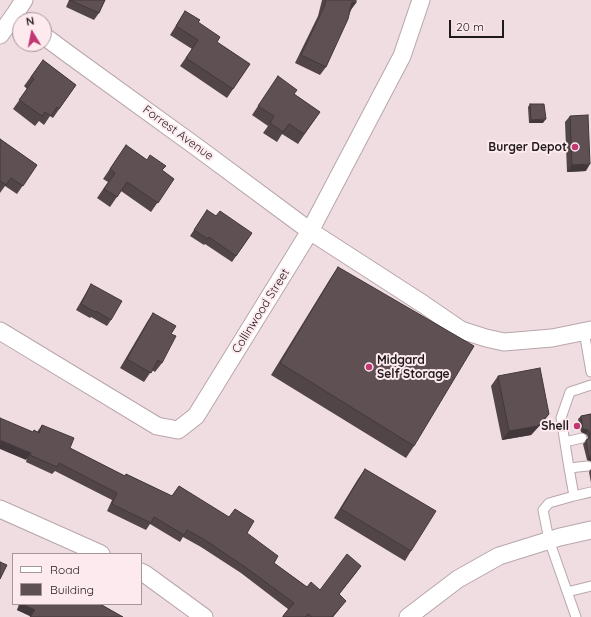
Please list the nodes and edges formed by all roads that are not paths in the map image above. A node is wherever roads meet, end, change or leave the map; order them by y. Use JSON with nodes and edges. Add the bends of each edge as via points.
{"nodes":[{"id":1,"x":421,"y":0,"type":"edge"},
{"id":2,"x":21,"y":11,"type":"edge"},
{"id":3,"x":0,"y":35,"type":"edge"},
{"id":4,"x":52,"y":42,"type":"edge"},
{"id":5,"x":310,"y":231,"type":"junction"},
{"id":6,"x":0,"y":331,"type":"edge"},
{"id":7,"x":588,"y":331,"type":"edge"},
{"id":8,"x":591,"y":372,"type":"edge"},
{"id":9,"x":591,"y":384,"type":"edge"},
{"id":10,"x":582,"y":438,"type":"dead end"},
{"id":11,"x":565,"y":442,"type":"junction"},
{"id":12,"x":588,"y":466,"type":"dead end"},
{"id":13,"x":568,"y":468,"type":"junction"},
{"id":14,"x":591,"y":492,"type":"edge"},
{"id":15,"x":574,"y":496,"type":"junction"},
{"id":16,"x":0,"y":509,"type":"edge"},
{"id":17,"x":591,"y":530,"type":"edge"},
{"id":18,"x":548,"y":540,"type":"junction"},
{"id":19,"x":98,"y":553,"type":"edge"},
{"id":20,"x":142,"y":572,"type":"edge"},
{"id":21,"x":591,"y":586,"type":"edge"},
{"id":22,"x":567,"y":592,"type":"junction"},
{"id":23,"x":204,"y":617,"type":"edge"},
{"id":24,"x":408,"y":617,"type":"edge"},
{"id":25,"x":576,"y":617,"type":"edge"}],
"edges":[{"from":1,"to":5,"type":"street","name":"Collinwood Street","via":[[402,56]]},
{"from":2,"to":3,"type":"street"},
{"from":4,"to":5,"type":"street","name":"Forrest Avenue"},
{"from":5,"to":6,"type":"street","name":"Collinwood Street","via":[[196,416],[178,430],[156,426]]},
{"from":5,"to":7,"type":"street","name":"Forrest Avenue","via":[[461,330],[504,342],[552,338]]},
{"from":7,"to":8,"type":"lane"},
{"from":9,"to":11,"type":"lane","via":[[570,392],[562,418]]},
{"from":10,"to":11,"type":"lane"},
{"from":11,"to":13,"type":"lane"},
{"from":12,"to":13,"type":"lane"},
{"from":13,"to":15,"type":"lane"},
{"from":14,"to":15,"type":"lane"},
{"from":15,"to":18,"type":"lane","via":[[549,503],[543,510]]},
{"from":16,"to":19,"type":"street"},
{"from":17,"to":18,"type":"street"},
{"from":18,"to":22,"type":"lane"},
{"from":18,"to":24,"type":"street","via":[[499,556],[458,579]]},
{"from":20,"to":23,"type":"street"},
{"from":21,"to":22,"type":"lane"},
{"from":22,"to":25,"type":"lane"}]}
